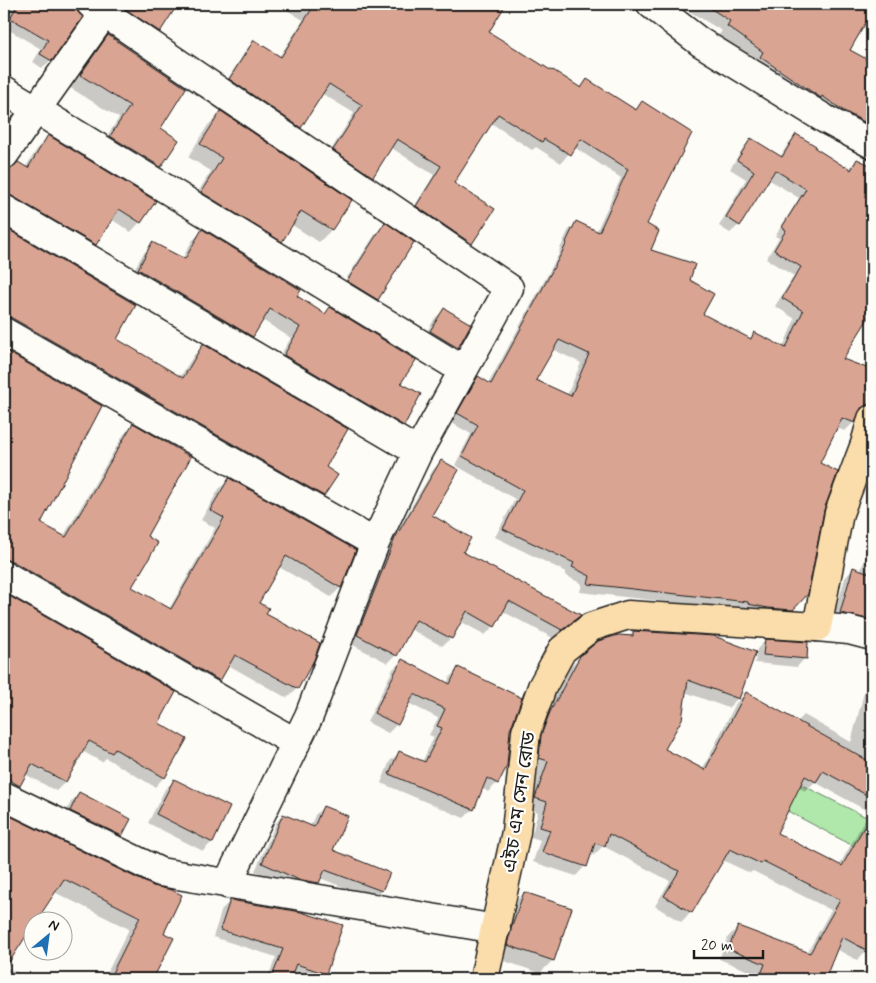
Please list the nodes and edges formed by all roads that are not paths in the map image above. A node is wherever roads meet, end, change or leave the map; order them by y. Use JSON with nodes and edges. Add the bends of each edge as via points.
{"nodes":[{"id":1,"x":651,"y":4,"type":"edge"},
{"id":2,"x":103,"y":7,"type":"edge"},
{"id":3,"x":4,"y":90,"type":"edge"},
{"id":4,"x":36,"y":110,"type":"junction"},
{"id":5,"x":872,"y":144,"type":"edge"},
{"id":6,"x":4,"y":155,"type":"edge"},
{"id":7,"x":4,"y":209,"type":"edge"},
{"id":8,"x":4,"y":332,"type":"edge"},
{"id":9,"x":463,"y":370,"type":"junction"},
{"id":10,"x":872,"y":419,"type":"edge"},
{"id":11,"x":418,"y":452,"type":"junction"},
{"id":12,"x":375,"y":543,"type":"junction"},
{"id":13,"x":4,"y":575,"type":"edge"},
{"id":14,"x":817,"y":627,"type":"junction"},
{"id":15,"x":872,"y":636,"type":"edge"},
{"id":16,"x":296,"y":742,"type":"junction"},
{"id":17,"x":4,"y":796,"type":"edge"},
{"id":18,"x":227,"y":884,"type":"junction"},
{"id":19,"x":496,"y":929,"type":"junction"},
{"id":20,"x":484,"y":979,"type":"edge"}],
"edges":[{"from":1,"to":5,"type":"street","via":[[700,42]]},
{"from":2,"to":4,"type":"street"},
{"from":2,"to":9,"type":"street","via":[[508,288]]},
{"from":3,"to":4,"type":"street"},
{"from":4,"to":6,"type":"street"},
{"from":4,"to":9,"type":"street"},
{"from":7,"to":11,"type":"street"},
{"from":8,"to":12,"type":"street"},
{"from":9,"to":11,"type":"street"},
{"from":10,"to":14,"type":"main road","via":[[838,513]]},
{"from":11,"to":12,"type":"street"},
{"from":12,"to":16,"type":"street"},
{"from":13,"to":16,"type":"street"},
{"from":14,"to":15,"type":"street","name":"এইচ এম সেন রোড"},
{"from":14,"to":19,"type":"main road","name":"এইচ এম সেন রোড","via":[[628,615],[591,627],[562,650],[542,687],[526,732],[516,832]]},
{"from":16,"to":18,"type":"street"},
{"from":17,"to":18,"type":"street","via":[[160,872]]},
{"from":18,"to":19,"type":"street"},
{"from":19,"to":20,"type":"main road","name":"এইচ এম সেন রোড"}]}
